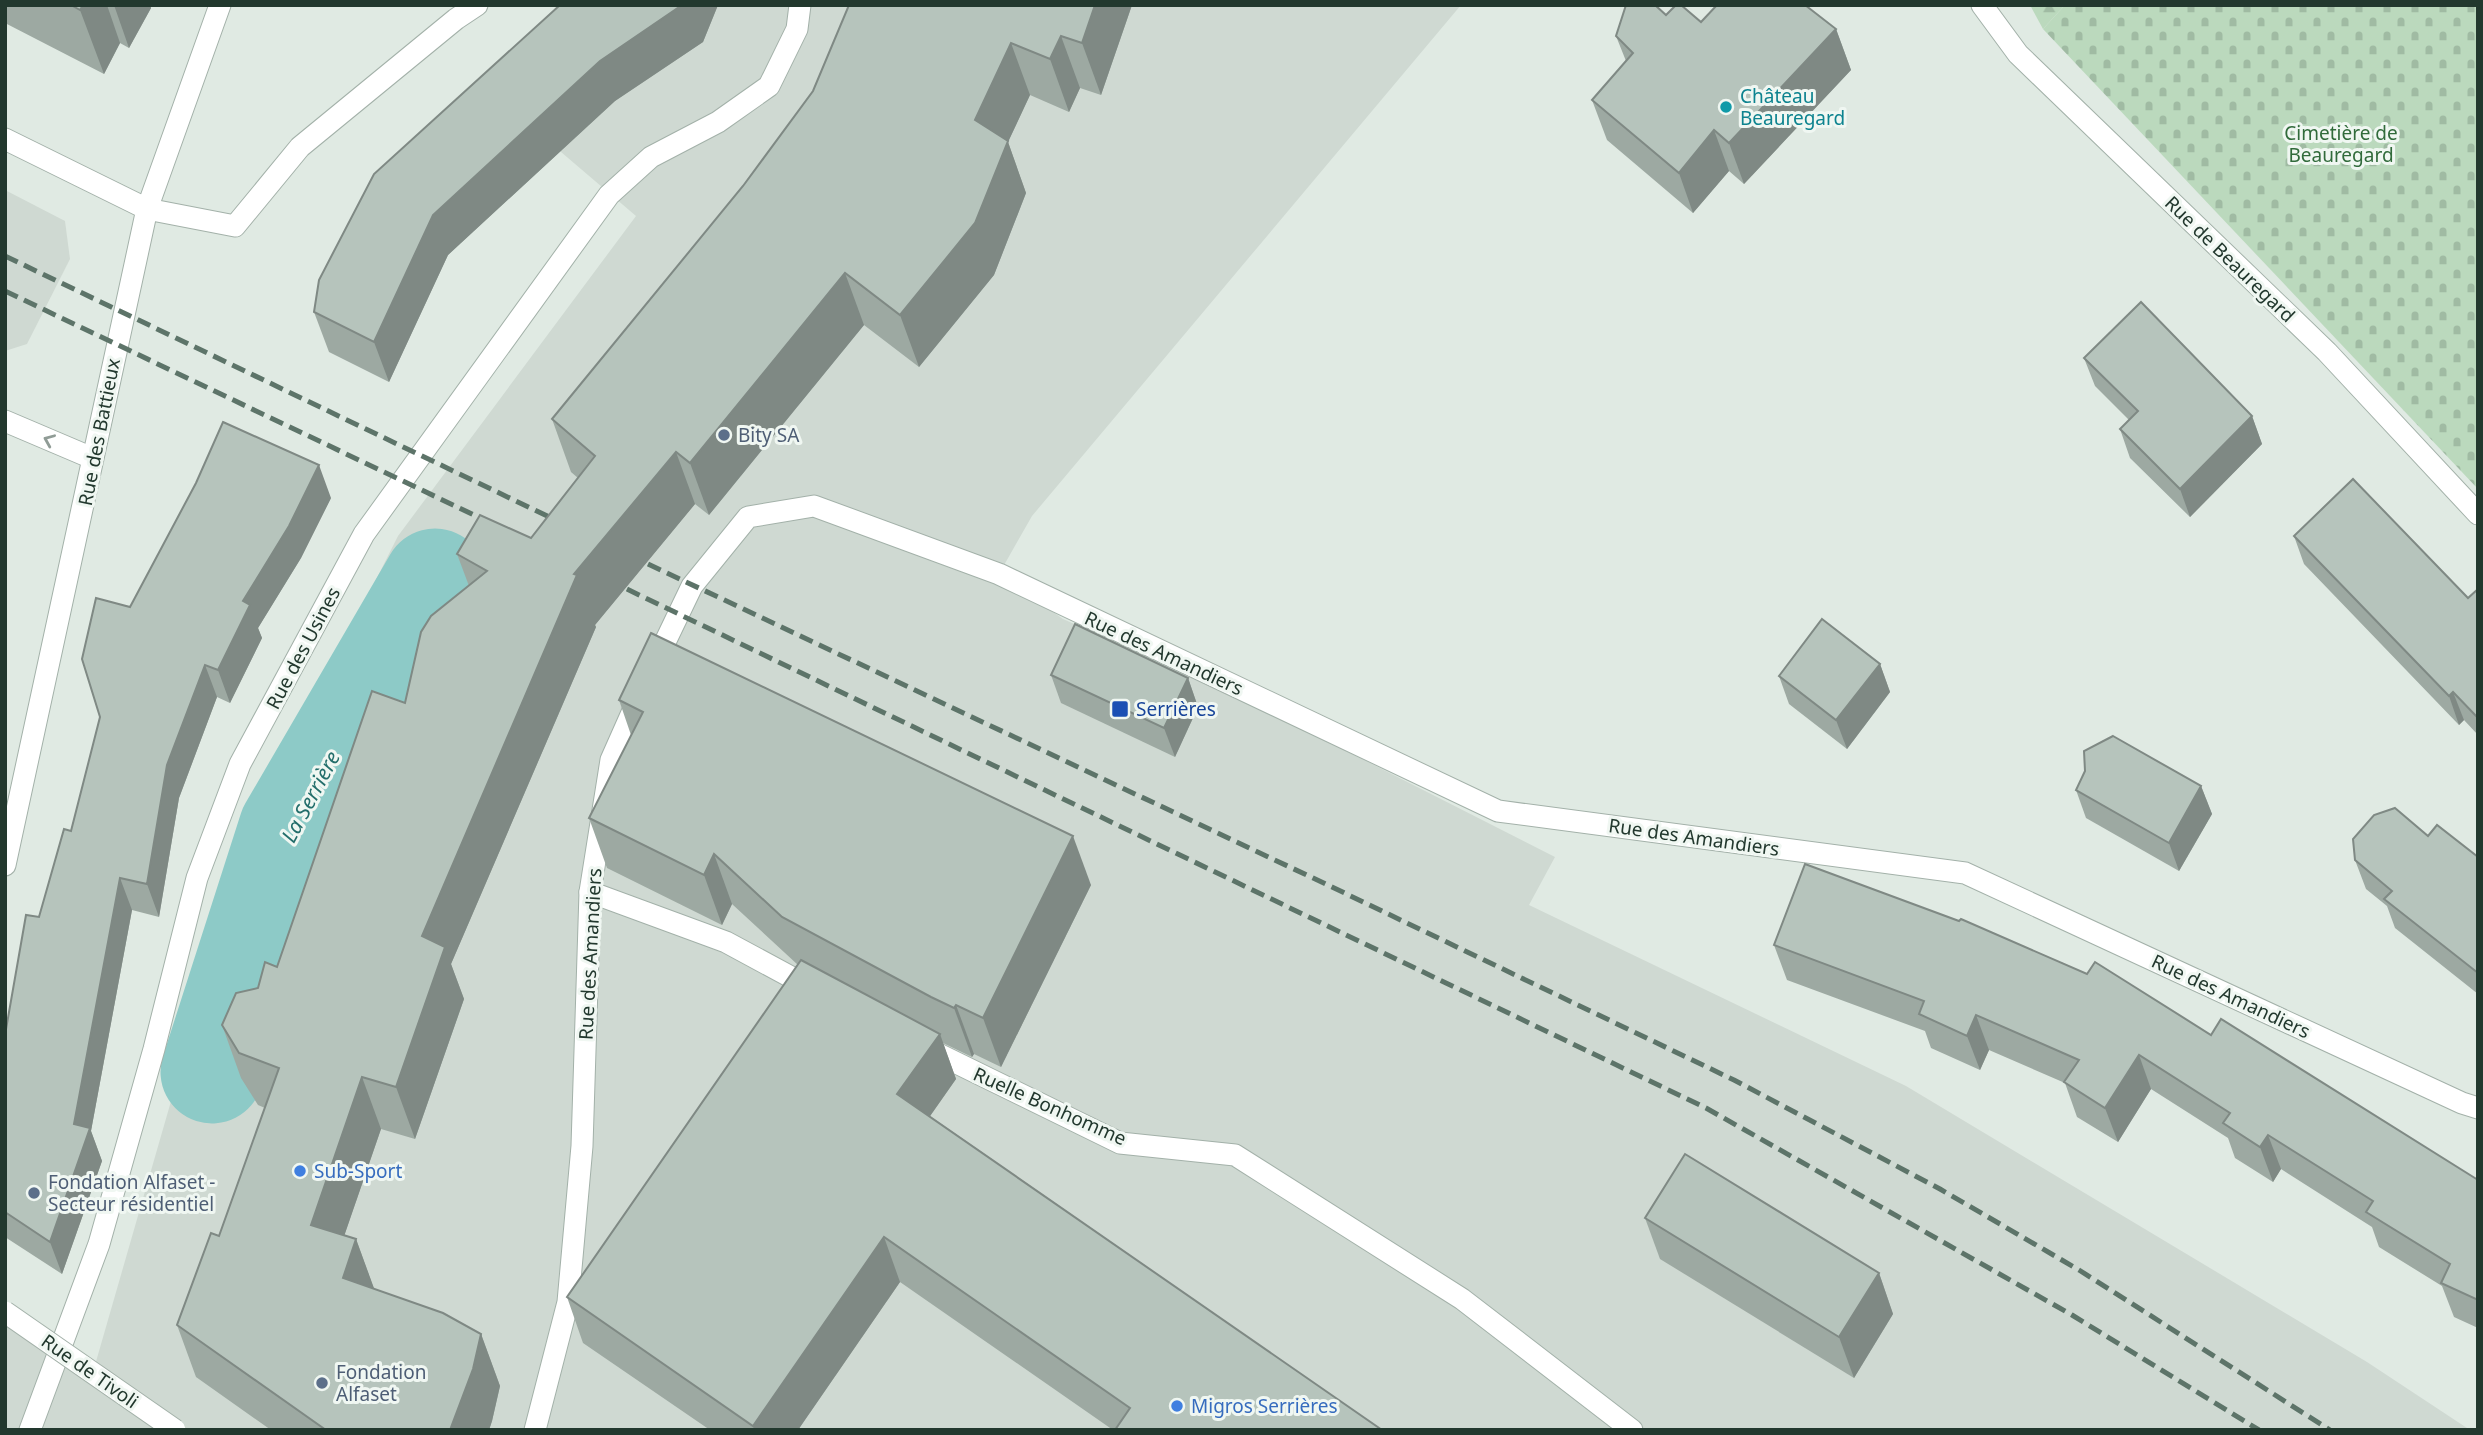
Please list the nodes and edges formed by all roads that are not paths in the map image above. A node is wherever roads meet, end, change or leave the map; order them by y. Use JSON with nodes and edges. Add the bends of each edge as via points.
{"nodes":[{"id":1,"x":220,"y":5,"type":"edge"},
{"id":2,"x":477,"y":5,"type":"edge"},
{"id":3,"x":800,"y":5,"type":"edge"},
{"id":4,"x":1982,"y":5,"type":"edge"},
{"id":5,"x":5,"y":139,"type":"edge"},
{"id":6,"x":147,"y":209,"type":"junction"},
{"id":7,"x":5,"y":421,"type":"edge"},
{"id":8,"x":92,"y":458,"type":"junction"},
{"id":9,"x":2478,"y":514,"type":"edge"},
{"id":10,"x":5,"y":865,"type":"edge"},
{"id":11,"x":590,"y":892,"type":"junction"},
{"id":12,"x":834,"y":1000,"type":"edge"},
{"id":13,"x":907,"y":1038,"type":"edge"},
{"id":14,"x":2478,"y":1108,"type":"edge"},
{"id":15,"x":5,"y":1312,"type":"edge"},
{"id":16,"x":30,"y":1430,"type":"edge"},
{"id":17,"x":175,"y":1430,"type":"edge"},
{"id":18,"x":535,"y":1430,"type":"edge"},
{"id":19,"x":1632,"y":1430,"type":"edge"}],
"edges":[{"from":1,"to":6,"type":"street","name":"Rue des Battieux"},
{"from":2,"to":6,"type":"street","via":[[300,147],[235,226]]},
{"from":3,"to":16,"type":"street","name":"Rue des Usines","via":[[797,29],[769,86],[718,122],[651,157],[609,195],[365,534],[240,764],[197,878],[99,1244]]},
{"from":4,"to":9,"type":"street","name":"Rue de Beauregard","via":[[2018,54],[2327,352]]},
{"from":5,"to":6,"type":"street"},
{"from":6,"to":8,"type":"street","name":"Rue des Battieux"},
{"from":8,"to":7,"type":"street","one_way":true},
{"from":8,"to":10,"type":"street","name":"Rue des Battieux"},
{"from":11,"to":12,"type":"street","via":[[726,942]]},
{"from":11,"to":14,"type":"street","name":"Rue des Amandiers","via":[[611,760],[692,586],[748,517],[814,506],[999,574],[1498,811],[1965,873]]},
{"from":11,"to":18,"type":"street","name":"Rue des Amandiers","via":[[582,1146],[568,1302]]},
{"from":13,"to":19,"type":"street","name":"Ruelle Bonhomme","via":[[1120,1143],[1235,1155],[1462,1299]]},
{"from":15,"to":17,"type":"street","name":"Rue de Tivoli","bridge":true}]}
